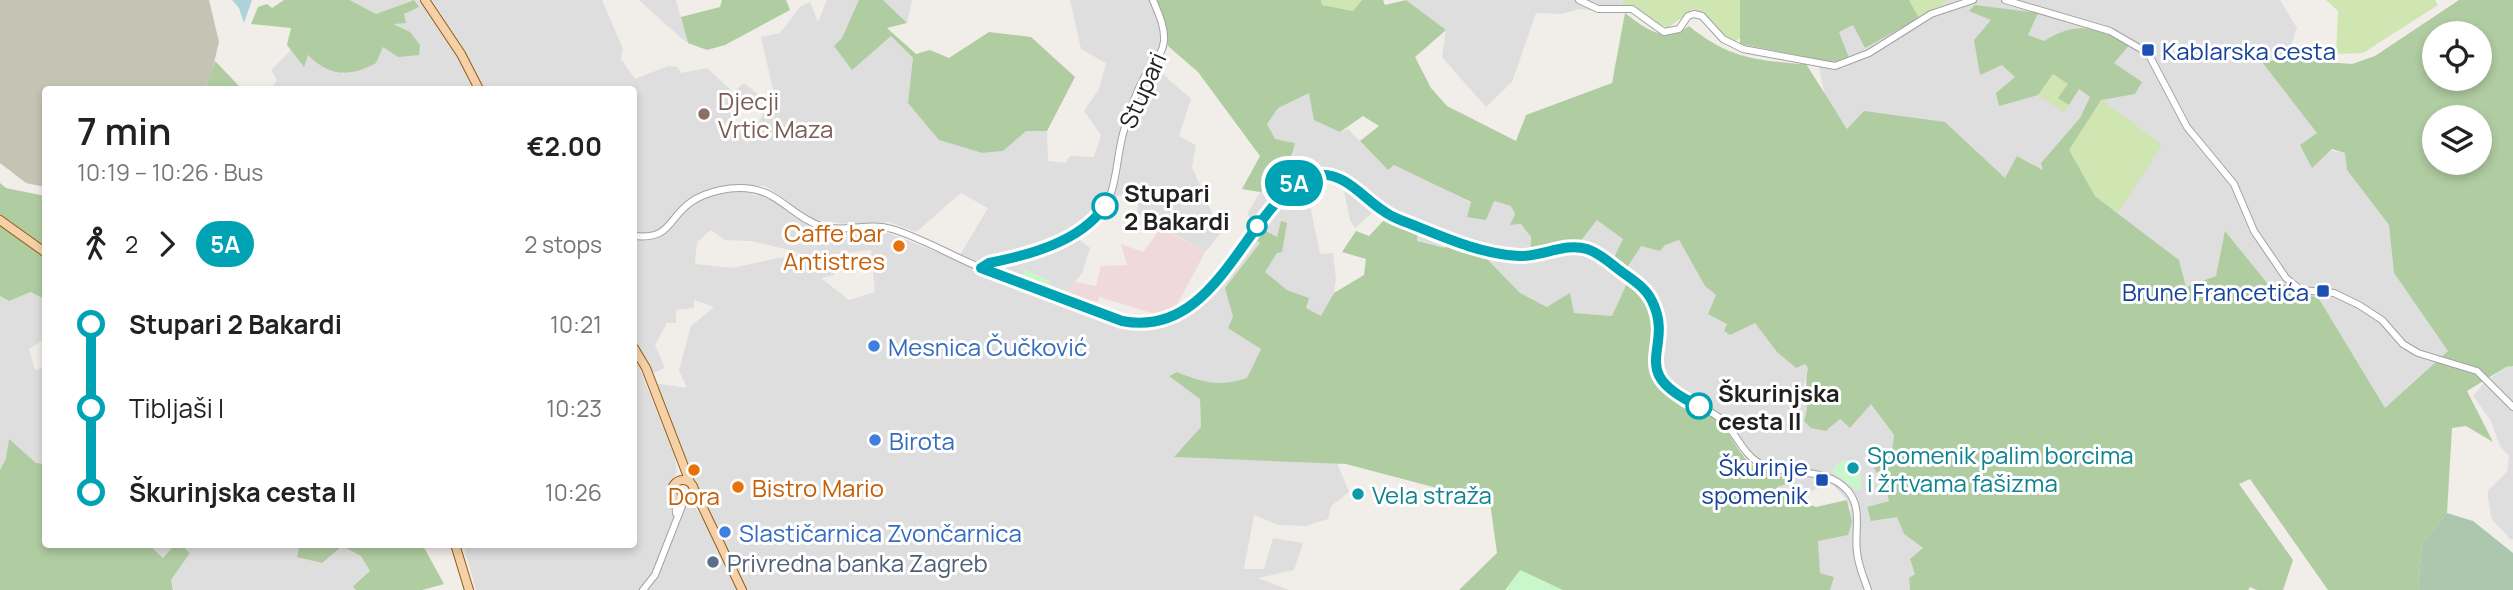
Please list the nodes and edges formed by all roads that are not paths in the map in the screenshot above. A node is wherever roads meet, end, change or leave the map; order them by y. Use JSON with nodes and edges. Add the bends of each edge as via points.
{"nodes":[{"id":1,"x":425,"y":0,"type":"edge"},
{"id":2,"x":1153,"y":0,"type":"edge"},
{"id":3,"x":1579,"y":0,"type":"edge"},
{"id":4,"x":1973,"y":0,"type":"edge"},
{"id":5,"x":2005,"y":0,"type":"edge"},
{"id":6,"x":477,"y":86,"type":"edge"},
{"id":7,"x":0,"y":220,"type":"edge"},
{"id":8,"x":637,"y":236,"type":"edge"},
{"id":9,"x":42,"y":250,"type":"edge"},
{"id":10,"x":981,"y":268,"type":"junction"},
{"id":11,"x":637,"y":353,"type":"edge"},
{"id":12,"x":2513,"y":407,"type":"edge"},
{"id":13,"x":679,"y":458,"type":"junction"},
{"id":14,"x":678,"y":481,"type":"junction"},
{"id":15,"x":692,"y":486,"type":"junction"},
{"id":16,"x":682,"y":500,"type":"junction"},
{"id":17,"x":705,"y":516,"type":"junction"},
{"id":18,"x":457,"y":548,"type":"edge"},
{"id":19,"x":469,"y":590,"type":"edge"},
{"id":20,"x":643,"y":590,"type":"edge"},
{"id":21,"x":742,"y":590,"type":"edge"},
{"id":22,"x":1868,"y":590,"type":"edge"}],
"edges":[{"from":1,"to":6,"type":"main road"},
{"from":2,"to":10,"type":"street","name":"Stupari","via":[[1164,39],[1160,57],[1135,94],[1108,202],[1079,230],[1030,254]]},
{"from":3,"to":4,"type":"street","via":[[1598,9],[1632,9],[1664,32],[1679,29],[1694,13],[1723,39],[1743,49],[1835,66],[1869,52],[1931,14]]},
{"from":5,"to":12,"type":"street","via":[[2120,35],[2150,56],[2187,127],[2234,184],[2254,231],[2286,278],[2301,290],[2334,293],[2359,305],[2418,353],[2477,371]]},
{"from":7,"to":9,"type":"main road"},
{"from":8,"to":10,"type":"street","via":[[664,232],[689,204],[710,192],[743,189],[765,193],[821,226],[889,228]]},
{"from":10,"to":22,"type":"street","via":[[1122,321],[1171,319],[1200,301],[1291,186],[1318,175],[1344,180],[1385,214],[1471,247],[1519,256],[1587,249],[1629,277],[1655,307],[1656,366],[1671,392],[1723,420],[1757,461],[1772,468],[1827,476],[1850,494],[1858,516],[1857,557]]},
{"from":11,"to":13,"type":"main road"},
{"from":13,"to":14,"type":"main road"},
{"from":13,"to":15,"type":"main road"},
{"from":14,"to":15,"type":"main road"},
{"from":14,"to":16,"type":"main road","via":[[673,489]]},
{"from":15,"to":16,"type":"main road"},
{"from":15,"to":17,"type":"main road"},
{"from":16,"to":17,"type":"main road","via":[[696,504]]},
{"from":16,"to":20,"type":"street","via":[[655,575]]},
{"from":17,"to":21,"type":"main road"},
{"from":18,"to":19,"type":"main road"}]}
